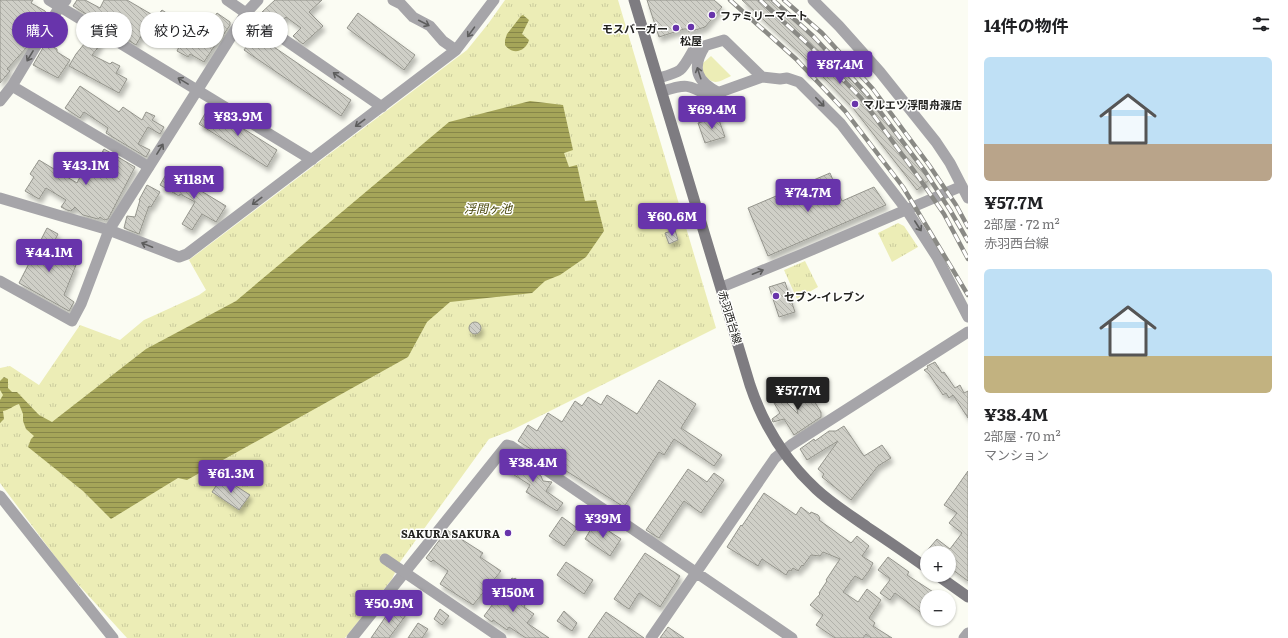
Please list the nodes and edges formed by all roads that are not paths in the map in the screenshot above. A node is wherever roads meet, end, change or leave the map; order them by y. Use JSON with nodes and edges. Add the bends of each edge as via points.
{"nodes":[{"id":1,"x":50,"y":0,"type":"edge"},
{"id":2,"x":227,"y":0,"type":"edge"},
{"id":3,"x":258,"y":0,"type":"edge"},
{"id":4,"x":393,"y":0,"type":"edge"},
{"id":5,"x":494,"y":0,"type":"edge"},
{"id":6,"x":634,"y":0,"type":"edge"},
{"id":7,"x":813,"y":0,"type":"edge"},
{"id":8,"x":63,"y":3,"type":"edge"},
{"id":9,"x":245,"y":12,"type":"edge"},
{"id":10,"x":247,"y":12,"type":"edge"},
{"id":11,"x":232,"y":35,"type":"edge"},
{"id":12,"x":288,"y":42,"type":"edge"},
{"id":13,"x":705,"y":46,"type":"junction"},
{"id":14,"x":456,"y":50,"type":"junction"},
{"id":15,"x":762,"y":77,"type":"junction"},
{"id":16,"x":658,"y":78,"type":"junction"},
{"id":17,"x":12,"y":86,"type":"junction"},
{"id":18,"x":197,"y":89,"type":"junction"},
{"id":19,"x":662,"y":92,"type":"junction"},
{"id":20,"x":719,"y":93,"type":"junction"},
{"id":21,"x":0,"y":101,"type":"edge"},
{"id":22,"x":382,"y":107,"type":"junction"},
{"id":23,"x":312,"y":160,"type":"junction"},
{"id":24,"x":149,"y":167,"type":"junction"},
{"id":25,"x":962,"y":186,"type":"junction"},
{"id":26,"x":0,"y":198,"type":"edge"},
{"id":27,"x":968,"y":198,"type":"edge"},
{"id":28,"x":906,"y":209,"type":"junction"},
{"id":29,"x":109,"y":230,"type":"junction"},
{"id":30,"x":0,"y":281,"type":"edge"},
{"id":31,"x":722,"y":287,"type":"junction"},
{"id":32,"x":968,"y":317,"type":"edge"},
{"id":33,"x":968,"y":332,"type":"edge"},
{"id":34,"x":783,"y":451,"type":"junction"},
{"id":35,"x":0,"y":496,"type":"edge"},
{"id":36,"x":385,"y":559,"type":"dead end"},
{"id":37,"x":920,"y":563,"type":"edge"},
{"id":38,"x":404,"y":572,"type":"junction"},
{"id":39,"x":696,"y":573,"type":"junction"},
{"id":40,"x":947,"y":582,"type":"edge"},
{"id":41,"x":968,"y":597,"type":"edge"},
{"id":42,"x":968,"y":633,"type":"edge"},
{"id":43,"x":113,"y":638,"type":"edge"},
{"id":44,"x":352,"y":638,"type":"edge"},
{"id":45,"x":500,"y":638,"type":"edge"},
{"id":46,"x":651,"y":638,"type":"edge"},
{"id":47,"x":792,"y":638,"type":"edge"},
{"id":48,"x":964,"y":638,"type":"edge"}],
"edges":[{"from":1,"to":8,"type":"street"},
{"from":2,"to":9,"type":"street"},
{"from":3,"to":10,"type":"street"},
{"from":4,"to":14,"type":"street","one_way":true,"via":[[401,4],[413,17],[430,26],[443,41]]},
{"from":5,"to":14,"type":"street","one_way":true},
{"from":6,"to":16,"type":"main road","name":"赤羽西台線"},
{"from":7,"to":25,"type":"street","via":[[880,72],[936,142]]},
{"from":8,"to":17,"type":"street","one_way":true},
{"from":18,"to":8,"type":"street","one_way":true},
{"from":11,"to":18,"type":"street"},
{"from":22,"to":12,"type":"street","one_way":true},
{"from":13,"to":15,"type":"street","via":[[724,40]]},
{"from":13,"to":16,"type":"street","via":[[694,50],[679,72]]},
{"from":20,"to":13,"type":"street","one_way":true,"via":[[703,82],[697,70],[700,54]]},
{"from":14,"to":22,"type":"street"},
{"from":15,"to":20,"type":"street"},
{"from":15,"to":28,"type":"street","one_way":true,"via":[[794,79],[804,85],[841,124]]},
{"from":16,"to":19,"type":"main road","name":"赤羽西台線"},
{"from":17,"to":21,"type":"street"},
{"from":17,"to":24,"type":"street"},
{"from":18,"to":23,"type":"street"},
{"from":24,"to":18,"type":"street","one_way":true},
{"from":19,"to":20,"type":"street","via":[[683,86],[695,88],[709,96]]},
{"from":19,"to":31,"type":"main road","name":"赤羽西台線"},
{"from":22,"to":23,"type":"street","one_way":true},
{"from":23,"to":29,"type":"street","one_way":true,"via":[[187,254],[179,257]]},
{"from":24,"to":29,"type":"street"},
{"from":25,"to":27,"type":"street"},
{"from":25,"to":28,"type":"street"},
{"from":26,"to":29,"type":"street"},
{"from":31,"to":28,"type":"street","one_way":true},
{"from":28,"to":32,"type":"street","one_way":true,"via":[[937,257]]},
{"from":29,"to":30,"type":"street","via":[[72,321]]},
{"from":31,"to":34,"type":"main road","name":"赤羽西台線","via":[[755,398],[767,425]]},
{"from":33,"to":34,"type":"street"},
{"from":34,"to":37,"type":"main road","name":"赤羽西台線","via":[[803,476],[830,501]]},
{"from":34,"to":39,"type":"street","via":[[775,458]]},
{"from":35,"to":43,"type":"street"},
{"from":36,"to":38,"type":"street"},
{"from":38,"to":39,"type":"street","via":[[507,445]]},
{"from":38,"to":44,"type":"street"},
{"from":38,"to":45,"type":"street"},
{"from":39,"to":46,"type":"street"},
{"from":39,"to":47,"type":"street"},
{"from":40,"to":41,"type":"main road"},
{"from":42,"to":48,"type":"street"}]}
